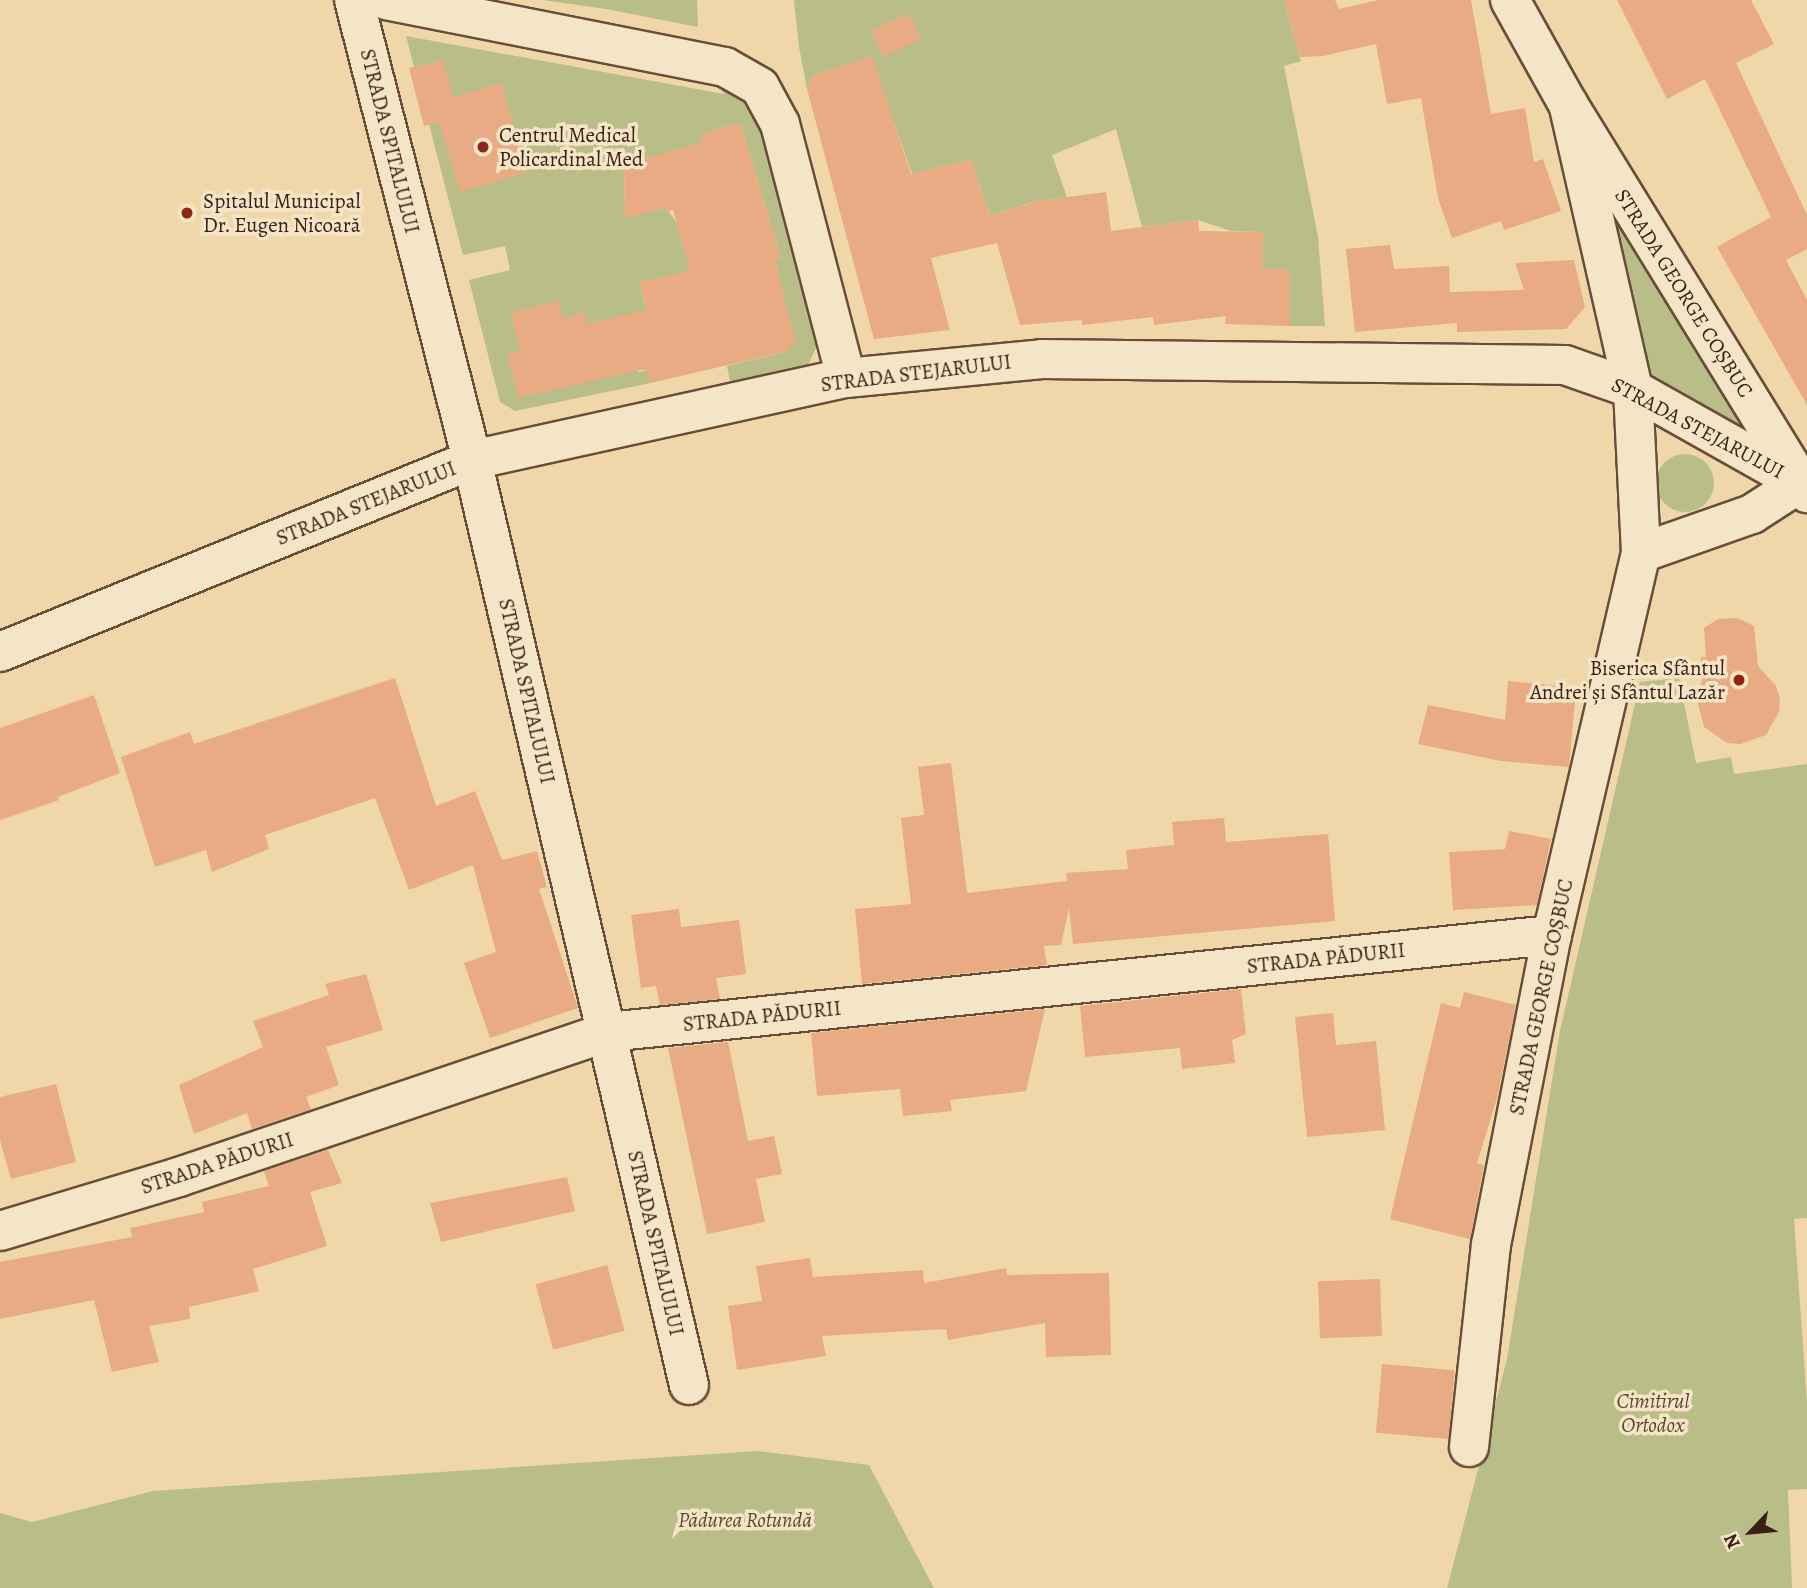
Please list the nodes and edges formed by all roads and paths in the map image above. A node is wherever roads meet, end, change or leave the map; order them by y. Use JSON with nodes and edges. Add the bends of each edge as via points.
{"nodes":[{"id":1,"x":354,"y":0,"type":"edge"},
{"id":2,"x":386,"y":0,"type":"edge"},
{"id":3,"x":1510,"y":0,"type":"edge"},
{"id":4,"x":1568,"y":104,"type":"junction"},
{"id":5,"x":846,"y":378,"type":"junction"},
{"id":6,"x":1633,"y":389,"type":"junction"},
{"id":7,"x":472,"y":460,"type":"junction"},
{"id":8,"x":1805,"y":486,"type":"edge"},
{"id":9,"x":1641,"y":553,"type":"junction"},
{"id":10,"x":0,"y":652,"type":"edge"},
{"id":11,"x":1552,"y":935,"type":"junction"},
{"id":12,"x":608,"y":1032,"type":"junction"},
{"id":13,"x":0,"y":1231,"type":"edge"},
{"id":14,"x":689,"y":1385,"type":"dead end"},
{"id":15,"x":1469,"y":1447,"type":"dead end"}],
"edges":[{"from":1,"to":7,"type":"street","name":"STRADA SPITALULUI"},
{"from":2,"to":5,"type":"street","via":[[725,67],[760,87],[780,124]]},
{"from":3,"to":4,"type":"street","name":"STRADA GEORGE COȘBUC"},
{"from":4,"to":6,"type":"street","name":"STRADA GEORGE COȘBUC"},
{"from":4,"to":8,"type":"street","name":"STRADA GEORGE COȘBUC"},
{"from":5,"to":6,"type":"street","name":"STRADA STEJARULUI","via":[[1042,359],[1390,361],[1565,365]]},
{"from":5,"to":7,"type":"street","name":"STRADA STEJARULUI"},
{"from":6,"to":8,"type":"street","name":"STRADA STEJARULUI"},
{"from":6,"to":9,"type":"street","name":"STRADA GEORGE COȘBUC"},
{"from":7,"to":10,"type":"street","name":"STRADA STEJARULUI"},
{"from":7,"to":12,"type":"street","name":"STRADA SPITALULUI"},
{"from":8,"to":9,"type":"street","via":[[1752,514]]},
{"from":9,"to":11,"type":"street","name":"STRADA GEORGE COȘBUC"},
{"from":11,"to":12,"type":"street","name":"STRADA PĂDURII"},
{"from":11,"to":15,"type":"street","name":"STRADA GEORGE COȘBUC","via":[[1491,1245]]},
{"from":12,"to":13,"type":"street","name":"STRADA PĂDURII","via":[[179,1177]]},
{"from":12,"to":14,"type":"street","name":"STRADA SPITALULUI"}]}
